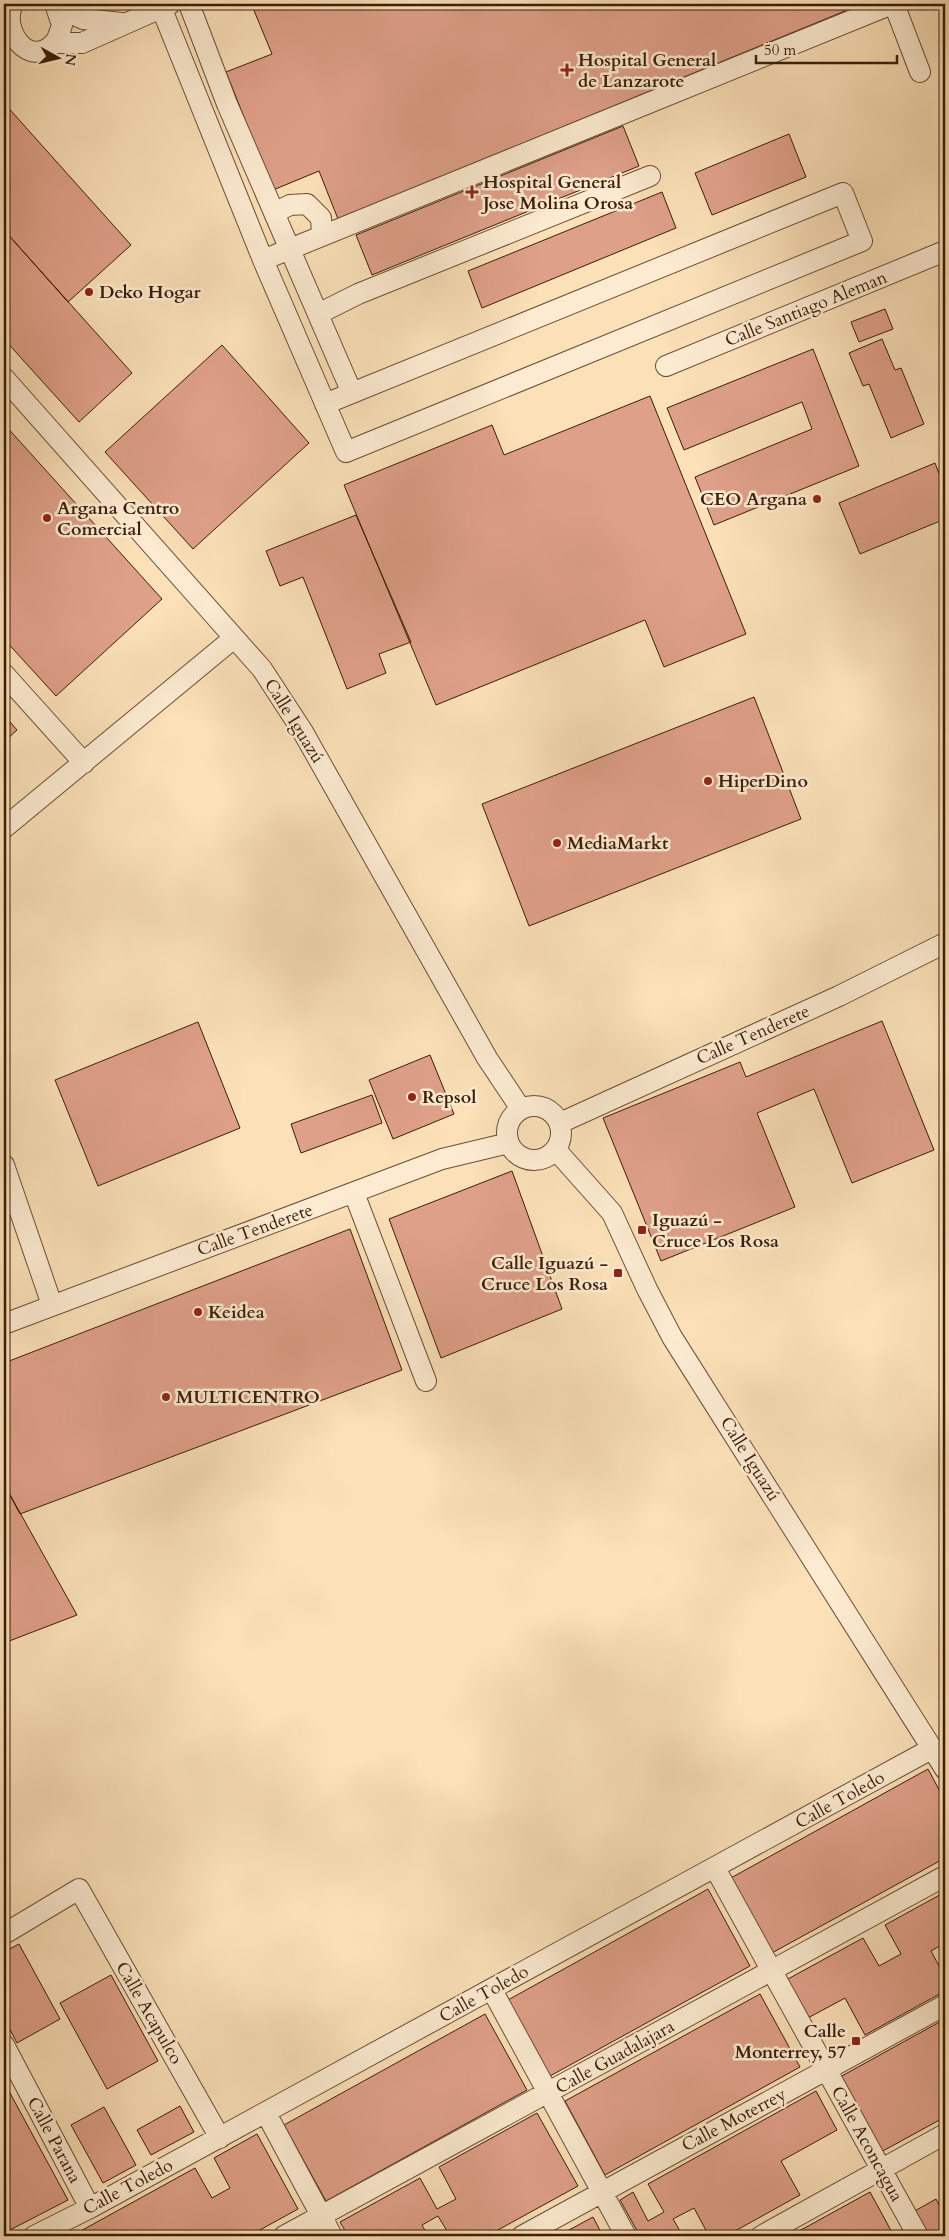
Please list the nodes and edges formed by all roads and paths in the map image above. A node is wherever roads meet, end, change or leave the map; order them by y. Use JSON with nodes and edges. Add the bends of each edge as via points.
{"nodes":[{"id":1,"x":189,"y":4,"type":"edge"},
{"id":2,"x":893,"y":4,"type":"edge"},
{"id":3,"x":56,"y":5,"type":"edge"},
{"id":4,"x":165,"y":5,"type":"edge"},
{"id":5,"x":8,"y":7,"type":"edge"},
{"id":6,"x":84,"y":12,"type":"edge"},
{"id":7,"x":122,"y":23,"type":"junction"},
{"id":8,"x":54,"y":43,"type":"junction"},
{"id":9,"x":9,"y":45,"type":"edge"},
{"id":10,"x":920,"y":72,"type":"dead end"},
{"id":11,"x":650,"y":176,"type":"dead end"},
{"id":12,"x":274,"y":213,"type":"junction"},
{"id":13,"x":322,"y":235,"type":"junction"},
{"id":14,"x":290,"y":249,"type":"junction"},
{"id":15,"x":945,"y":251,"type":"edge"},
{"id":16,"x":263,"y":260,"type":"junction"},
{"id":17,"x":318,"y":314,"type":"junction"},
{"id":18,"x":666,"y":366,"type":"dead end"},
{"id":19,"x":4,"y":378,"type":"edge"},
{"id":20,"x":352,"y":393,"type":"junction"},
{"id":21,"x":325,"y":404,"type":"junction"},
{"id":22,"x":234,"y":638,"type":"junction"},
{"id":23,"x":4,"y":674,"type":"edge"},
{"id":24,"x":84,"y":763,"type":"junction"},
{"id":25,"x":4,"y":828,"type":"edge"},
{"id":26,"x":945,"y":943,"type":"edge"},
{"id":27,"x":521,"y":1109,"type":"junction"},
{"id":28,"x":560,"y":1123,"type":"junction"},
{"id":29,"x":509,"y":1143,"type":"junction"},
{"id":30,"x":556,"y":1150,"type":"junction"},
{"id":31,"x":4,"y":1164,"type":"edge"},
{"id":32,"x":354,"y":1193,"type":"junction"},
{"id":33,"x":52,"y":1305,"type":"junction"},
{"id":34,"x":4,"y":1324,"type":"edge"},
{"id":35,"x":426,"y":1381,"type":"dead end"},
{"id":36,"x":933,"y":1748,"type":"junction"},
{"id":37,"x":945,"y":1769,"type":"edge"},
{"id":38,"x":715,"y":1868,"type":"junction"},
{"id":39,"x":945,"y":1876,"type":"edge"},
{"id":40,"x":4,"y":1934,"type":"edge"},
{"id":41,"x":772,"y":1972,"type":"junction"},
{"id":42,"x":492,"y":1990,"type":"junction"},
{"id":43,"x":945,"y":2005,"type":"edge"},
{"id":44,"x":4,"y":2044,"type":"edge"},
{"id":45,"x":826,"y":2070,"type":"junction"},
{"id":46,"x":548,"y":2093,"type":"junction"},
{"id":47,"x":266,"y":2113,"type":"junction"},
{"id":48,"x":945,"y":2134,"type":"edge"},
{"id":49,"x":220,"y":2138,"type":"junction"},
{"id":50,"x":881,"y":2170,"type":"junction"},
{"id":51,"x":601,"y":2193,"type":"junction"},
{"id":52,"x":90,"y":2208,"type":"junction"},
{"id":53,"x":321,"y":2216,"type":"junction"},
{"id":54,"x":34,"y":2236,"type":"edge"},
{"id":55,"x":284,"y":2236,"type":"edge"},
{"id":56,"x":332,"y":2236,"type":"edge"},
{"id":57,"x":522,"y":2236,"type":"edge"},
{"id":58,"x":626,"y":2236,"type":"edge"},
{"id":59,"x":761,"y":2236,"type":"edge"},
{"id":60,"x":918,"y":2236,"type":"edge"}],
"edges":[{"from":1,"to":12,"type":"street"},
{"from":2,"to":10,"type":"street"},
{"from":2,"to":13,"type":"street"},
{"from":3,"to":6,"type":"street"},
{"from":3,"to":8,"type":"street","via":[[62,25]]},
{"from":4,"to":7,"type":"street"},
{"from":4,"to":16,"type":"street"},
{"from":5,"to":9,"type":"street","via":[[5,28]]},
{"from":6,"to":7,"type":"street"},
{"from":7,"to":8,"type":"street","via":[[82,43]]},
{"from":8,"to":9,"type":"street","via":[[42,50],[27,52]]},
{"from":11,"to":17,"type":"street","via":[[358,294]]},
{"from":12,"to":13,"type":"street","via":[[290,205],[307,204],[321,218]]},
{"from":12,"to":14,"type":"street"},
{"from":13,"to":14,"type":"street"},
{"from":14,"to":16,"type":"street"},
{"from":14,"to":17,"type":"street"},
{"from":15,"to":18,"type":"street","name":"Calle Santiago Aleman"},
{"from":16,"to":21,"type":"street"},
{"from":17,"to":20,"type":"street"},
{"from":19,"to":22,"type":"street","name":"Calle Iguazú"},
{"from":20,"to":21,"type":"street"},
{"from":20,"to":21,"type":"street","via":[[843,193],[862,240],[346,452]]},
{"from":22,"to":24,"type":"street"},
{"from":22,"to":27,"type":"street","name":"Calle Iguazú","via":[[262,669],[303,732],[487,1058]]},
{"from":23,"to":24,"type":"street"},
{"from":24,"to":25,"type":"street"},
{"from":26,"to":28,"type":"street","name":"Calle Tenderete","via":[[839,996]]},
{"from":27,"to":28,"type":"street","via":[[543,1107]]},
{"from":27,"to":29,"type":"street","via":[[509,1124]]},
{"from":28,"to":30,"type":"street","via":[[562,1132]]},
{"from":29,"to":30,"type":"street","via":[[525,1159],[547,1157]]},
{"from":29,"to":32,"type":"street","name":"Calle Tenderete","via":[[442,1159]]},
{"from":30,"to":36,"type":"street","name":"Calle Iguazú","via":[[612,1213],[672,1337]]},
{"from":31,"to":33,"type":"street"},
{"from":32,"to":33,"type":"street","name":"Calle Tenderete"},
{"from":32,"to":35,"type":"street"},
{"from":33,"to":34,"type":"street","name":"Calle Tenderete"},
{"from":36,"to":37,"type":"street","name":"Calle Iguazú"},
{"from":36,"to":38,"type":"street","name":"Calle Toledo"},
{"from":38,"to":41,"type":"street","name":"Calle Aconcagua"},
{"from":38,"to":42,"type":"street","name":"Calle Toledo"},
{"from":39,"to":41,"type":"street","name":"Calle Guadalajara"},
{"from":40,"to":49,"type":"street","name":"Calle Acapulco","via":[[79,1889]]},
{"from":41,"to":45,"type":"street","name":"Calle Aconcagua"},
{"from":41,"to":46,"type":"street","name":"Calle Guadalajara"},
{"from":42,"to":46,"type":"street"},
{"from":42,"to":47,"type":"street","name":"Calle Toledo"},
{"from":43,"to":45,"type":"street","name":"Calle Moterrey"},
{"from":44,"to":52,"type":"street","name":"Calle Parana"},
{"from":45,"to":50,"type":"street","name":"Calle Aconcagua"},
{"from":45,"to":51,"type":"street","name":"Calle Moterrey"},
{"from":46,"to":51,"type":"street"},
{"from":46,"to":53,"type":"street","name":"Calle Guadalajara"},
{"from":47,"to":49,"type":"street","name":"Calle Toledo"},
{"from":47,"to":53,"type":"street"},
{"from":48,"to":50,"type":"street"},
{"from":49,"to":52,"type":"street","name":"Calle Toledo"},
{"from":50,"to":59,"type":"street"},
{"from":50,"to":60,"type":"street","name":"Calle Aconcagua"},
{"from":51,"to":57,"type":"street","name":"Calle Moterrey"},
{"from":51,"to":58,"type":"street"},
{"from":52,"to":54,"type":"street","name":"Calle Toledo"},
{"from":53,"to":55,"type":"street","name":"Calle Guadalajara"},
{"from":53,"to":56,"type":"street"}]}
